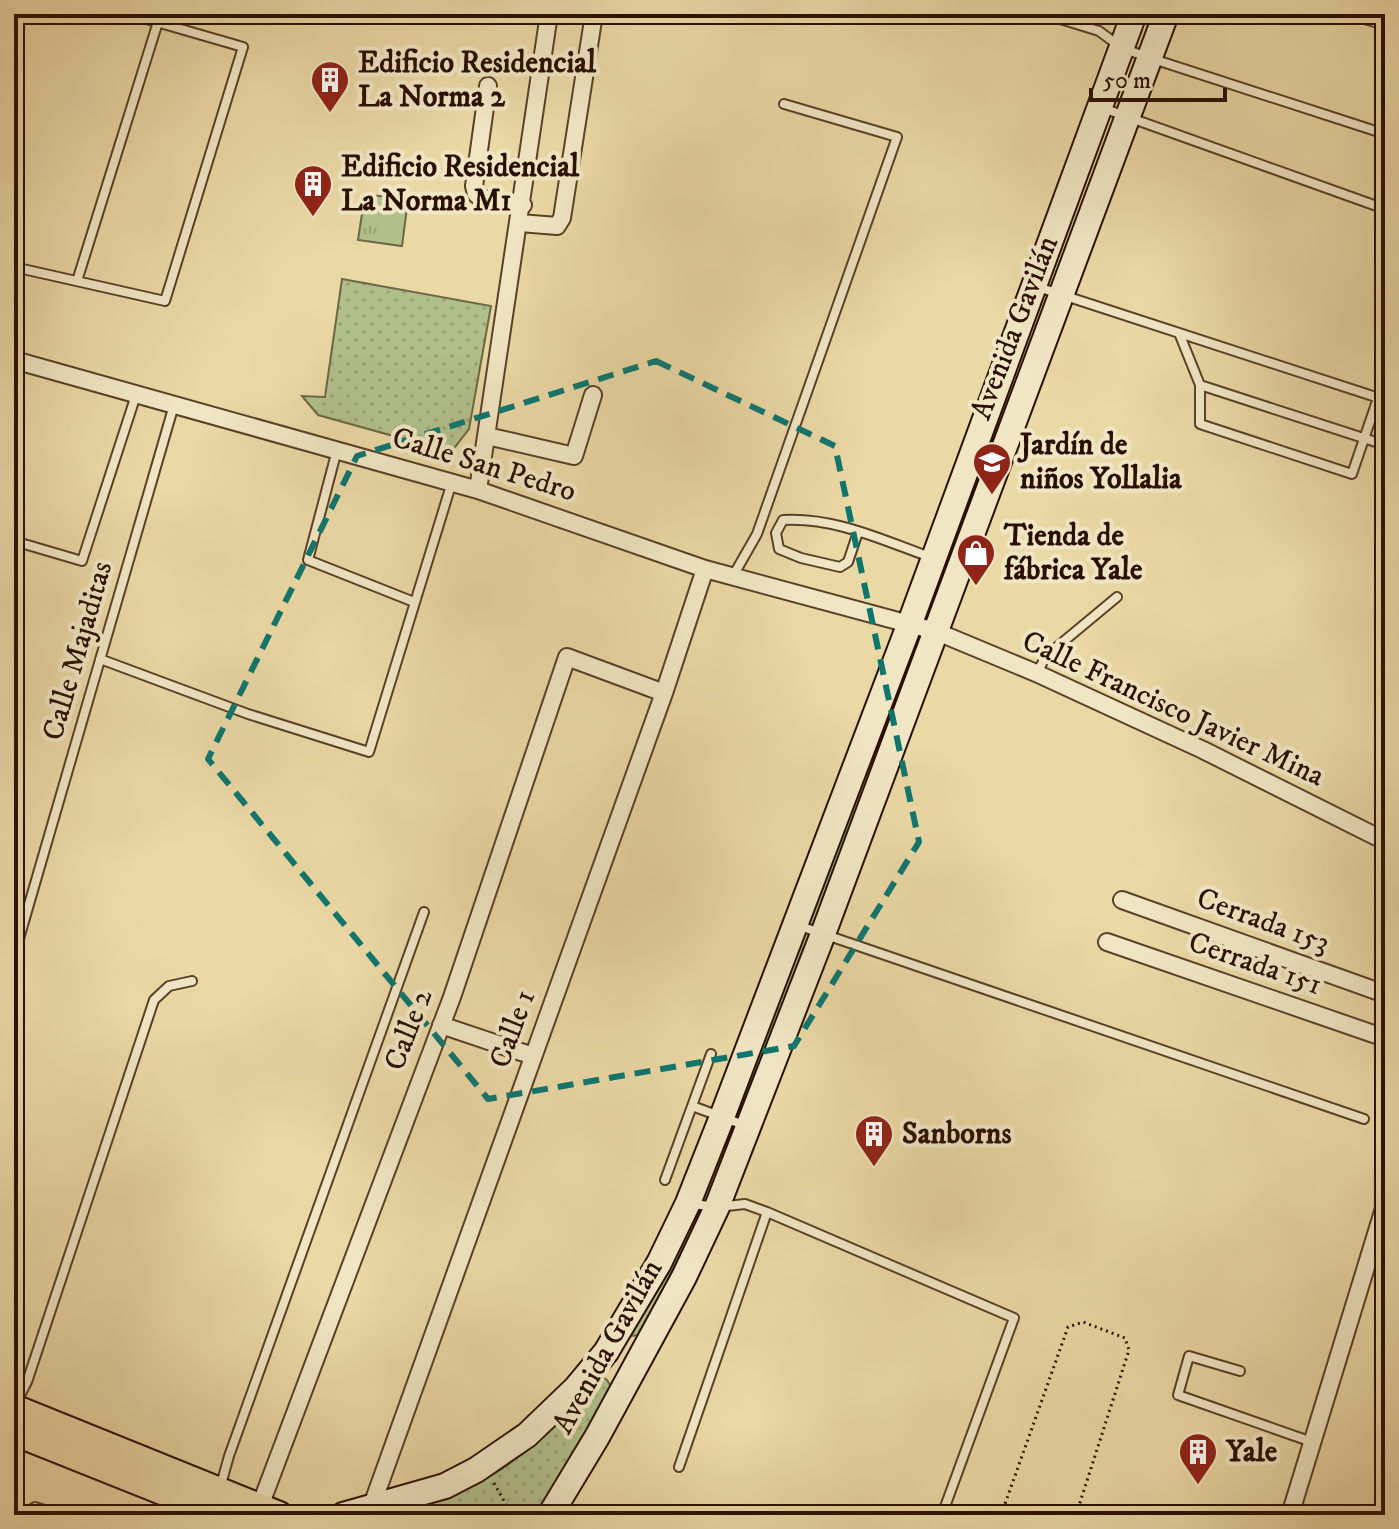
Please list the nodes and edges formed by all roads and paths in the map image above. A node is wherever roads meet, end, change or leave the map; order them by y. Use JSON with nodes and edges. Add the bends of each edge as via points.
{"nodes":[{"id":1,"x":129,"y":14,"type":"edge"},
{"id":2,"x":549,"y":14,"type":"edge"},
{"id":3,"x":594,"y":14,"type":"edge"},
{"id":4,"x":1044,"y":14,"type":"edge"},
{"id":5,"x":1134,"y":14,"type":"edge"},
{"id":6,"x":1166,"y":14,"type":"edge"},
{"id":7,"x":1362,"y":14,"type":"edge"},
{"id":8,"x":1385,"y":21,"type":"edge"},
{"id":9,"x":158,"y":22,"type":"junction"},
{"id":10,"x":1122,"y":48,"type":"junction"},
{"id":11,"x":1150,"y":58,"type":"junction"},
{"id":12,"x":488,"y":86,"type":"dead end"},
{"id":13,"x":784,"y":104,"type":"dead end"},
{"id":14,"x":1100,"y":107,"type":"junction"},
{"id":15,"x":1128,"y":118,"type":"junction"},
{"id":16,"x":1385,"y":134,"type":"edge"},
{"id":17,"x":523,"y":205,"type":"junction"},
{"id":18,"x":1385,"y":209,"type":"edge"},
{"id":19,"x":520,"y":223,"type":"junction"},
{"id":20,"x":14,"y":267,"type":"edge"},
{"id":21,"x":77,"y":281,"type":"junction"},
{"id":22,"x":1034,"y":285,"type":"junction"},
{"id":23,"x":1061,"y":295,"type":"junction"},
{"id":24,"x":1179,"y":333,"type":"junction"},
{"id":25,"x":14,"y":360,"type":"edge"},
{"id":26,"x":1200,"y":385,"type":"junction"},
{"id":27,"x":136,"y":394,"type":"junction"},
{"id":28,"x":593,"y":395,"type":"dead end"},
{"id":29,"x":1381,"y":399,"type":"edge"},
{"id":30,"x":174,"y":404,"type":"junction"},
{"id":31,"x":487,"y":436,"type":"junction"},
{"id":32,"x":1364,"y":438,"type":"junction"},
{"id":33,"x":1385,"y":445,"type":"edge"},
{"id":34,"x":337,"y":450,"type":"junction"},
{"id":35,"x":452,"y":482,"type":"junction"},
{"id":36,"x":478,"y":490,"type":"junction"},
{"id":37,"x":858,"y":532,"type":"junction"},
{"id":38,"x":14,"y":541,"type":"edge"},
{"id":39,"x":934,"y":558,"type":"junction"},
{"id":40,"x":705,"y":569,"type":"junction"},
{"id":41,"x":733,"y":576,"type":"junction"},
{"id":42,"x":1117,"y":597,"type":"dead end"},
{"id":43,"x":414,"y":602,"type":"junction"},
{"id":44,"x":910,"y":623,"type":"junction"},
{"id":45,"x":935,"y":631,"type":"junction"},
{"id":46,"x":100,"y":659,"type":"junction"},
{"id":47,"x":1036,"y":673,"type":"junction"},
{"id":48,"x":664,"y":693,"type":"junction"},
{"id":49,"x":1385,"y":841,"type":"edge"},
{"id":50,"x":1122,"y":900,"type":"dead end"},
{"id":51,"x":424,"y":912,"type":"dead end"},
{"id":52,"x":796,"y":924,"type":"junction"},
{"id":53,"x":823,"y":934,"type":"junction"},
{"id":54,"x":1107,"y":942,"type":"dead end"},
{"id":55,"x":14,"y":956,"type":"edge"},
{"id":56,"x":192,"y":981,"type":"dead end"},
{"id":57,"x":1385,"y":994,"type":"edge"},
{"id":58,"x":441,"y":1025,"type":"junction"},
{"id":59,"x":1385,"y":1038,"type":"edge"},
{"id":60,"x":711,"y":1054,"type":"dead end"},
{"id":61,"x":533,"y":1056,"type":"junction"},
{"id":62,"x":692,"y":1106,"type":"junction"},
{"id":63,"x":722,"y":1117,"type":"junction"},
{"id":64,"x":1364,"y":1119,"type":"dead end"},
{"id":65,"x":748,"y":1127,"type":"junction"},
{"id":66,"x":665,"y":1180,"type":"dead end"},
{"id":67,"x":688,"y":1203,"type":"junction"},
{"id":68,"x":1385,"y":1205,"type":"edge"},
{"id":69,"x":717,"y":1207,"type":"junction"},
{"id":70,"x":767,"y":1212,"type":"junction"},
{"id":71,"x":659,"y":1263,"type":"junction"},
{"id":72,"x":684,"y":1277,"type":"junction"},
{"id":73,"x":606,"y":1352,"type":"junction"},
{"id":74,"x":634,"y":1369,"type":"junction"},
{"id":75,"x":1240,"y":1371,"type":"dead end"},
{"id":76,"x":14,"y":1408,"type":"edge"},
{"id":77,"x":14,"y":1432,"type":"edge"},
{"id":78,"x":1312,"y":1442,"type":"junction"},
{"id":79,"x":484,"y":1465,"type":"junction"},
{"id":80,"x":679,"y":1467,"type":"dead end"},
{"id":81,"x":216,"y":1508,"type":"edge"},
{"id":82,"x":371,"y":1508,"type":"junction"},
{"id":83,"x":265,"y":1512,"type":"edge"},
{"id":84,"x":23,"y":1515,"type":"edge"},
{"id":85,"x":60,"y":1515,"type":"edge"},
{"id":86,"x":343,"y":1515,"type":"edge"},
{"id":87,"x":512,"y":1515,"type":"edge"},
{"id":88,"x":550,"y":1515,"type":"edge"},
{"id":89,"x":942,"y":1515,"type":"edge"},
{"id":90,"x":1001,"y":1515,"type":"edge"},
{"id":91,"x":1076,"y":1515,"type":"edge"},
{"id":92,"x":1290,"y":1515,"type":"edge"}],
"edges":[{"from":1,"to":9,"type":"lane"},
{"from":2,"to":17,"type":"street"},
{"from":3,"to":19,"type":"street","via":[[562,218],[557,226]]},
{"from":4,"to":10,"type":"lane","via":[[1099,31]]},
{"from":5,"to":10,"type":"main road","name":"Avenida Gavilán"},
{"from":6,"to":11,"type":"main road","name":"Avenida Gavilán"},
{"from":7,"to":8,"type":"street"},
{"from":9,"to":21,"type":"lane"},
{"from":9,"to":21,"type":"lane","via":[[243,47],[165,301]]},
{"from":10,"to":11,"type":"lane"},
{"from":10,"to":14,"type":"main road","name":"Avenida Gavilán"},
{"from":11,"to":15,"type":"main road","name":"Avenida Gavilán"},
{"from":11,"to":16,"type":"lane"},
{"from":12,"to":17,"type":"street","via":[[476,194]]},
{"from":13,"to":41,"type":"lane","via":[[897,137],[757,534]]},
{"from":14,"to":15,"type":"lane"},
{"from":14,"to":22,"type":"main road","name":"Avenida Gavilán"},
{"from":15,"to":18,"type":"lane"},
{"from":15,"to":23,"type":"main road","name":"Avenida Gavilán"},
{"from":17,"to":19,"type":"street"},
{"from":19,"to":31,"type":"street"},
{"from":20,"to":21,"type":"lane"},
{"from":22,"to":23,"type":"lane"},
{"from":22,"to":39,"type":"main road","name":"Avenida Gavilán"},
{"from":23,"to":24,"type":"lane"},
{"from":23,"to":45,"type":"main road","name":"Avenida Gavilán"},
{"from":24,"to":26,"type":"lane"},
{"from":24,"to":29,"type":"lane"},
{"from":25,"to":27,"type":"street","name":"Calle San Pedro"},
{"from":26,"to":32,"type":"lane"},
{"from":26,"to":32,"type":"lane","via":[[1200,424],[1352,474]]},
{"from":27,"to":30,"type":"street","name":"Calle San Pedro"},
{"from":27,"to":38,"type":"lane","via":[[82,561]]},
{"from":28,"to":31,"type":"street","via":[[574,456]]},
{"from":29,"to":32,"type":"lane"},
{"from":30,"to":34,"type":"street","name":"Calle San Pedro"},
{"from":30,"to":46,"type":"lane","name":"Calle Majaditas"},
{"from":31,"to":36,"type":"street"},
{"from":32,"to":33,"type":"lane"},
{"from":34,"to":35,"type":"street","name":"Calle San Pedro"},
{"from":34,"to":43,"type":"lane","via":[[308,560]]},
{"from":35,"to":36,"type":"street","name":"Calle San Pedro"},
{"from":35,"to":43,"type":"lane"},
{"from":36,"to":40,"type":"street","name":"Calle San Pedro"},
{"from":37,"to":37,"type":"lane","via":[[806,519],[783,520],[776,533],[779,549],[840,567],[848,562]]},
{"from":37,"to":39,"type":"lane"},
{"from":39,"to":44,"type":"main road","name":"Avenida Gavilán"},
{"from":40,"to":41,"type":"street","name":"Calle San Pedro"},
{"from":40,"to":48,"type":"street","name":"Calle 1"},
{"from":41,"to":44,"type":"street","name":"Calle San Pedro"},
{"from":42,"to":47,"type":"lane","via":[[1046,656]]},
{"from":43,"to":46,"type":"lane","via":[[369,752]]},
{"from":44,"to":45,"type":"street","name":"Calle San Pedro"},
{"from":44,"to":52,"type":"main road","name":"Avenida Gavilán"},
{"from":45,"to":47,"type":"street","name":"Calle Francisco Javier Mina"},
{"from":45,"to":53,"type":"main road","name":"Avenida Gavilán"},
{"from":46,"to":55,"type":"lane","name":"Calle Majaditas"},
{"from":47,"to":49,"type":"street","name":"Calle Francisco Javier Mina"},
{"from":48,"to":58,"type":"street","name":"Calle 2","via":[[567,657]]},
{"from":48,"to":61,"type":"street","name":"Calle 1"},
{"from":50,"to":57,"type":"street","name":"Cerrada 153"},
{"from":51,"to":81,"type":"lane","via":[[234,1441]]},
{"from":52,"to":53,"type":"lane"},
{"from":52,"to":63,"type":"main road","name":"Avenida Gavilán"},
{"from":53,"to":64,"type":"lane"},
{"from":53,"to":65,"type":"main road","name":"Avenida Gavilán"},
{"from":54,"to":59,"type":"street","name":"Cerrada 151"},
{"from":56,"to":76,"type":"lane","via":[[169,986],[154,1000]]},
{"from":58,"to":61,"type":"street"},
{"from":58,"to":83,"type":"street","name":"Calle 2"},
{"from":60,"to":62,"type":"lane"},
{"from":61,"to":82,"type":"street","name":"Calle 1"},
{"from":62,"to":63,"type":"lane"},
{"from":62,"to":66,"type":"lane"},
{"from":63,"to":65,"type":"lane"},
{"from":63,"to":67,"type":"main road","name":"Avenida Gavilán"},
{"from":65,"to":69,"type":"main road","name":"Avenida Gavilán"},
{"from":67,"to":69,"type":"lane"},
{"from":67,"to":71,"type":"main road","name":"Avenida Gavilán"},
{"from":68,"to":78,"type":"street"},
{"from":69,"to":70,"type":"lane","via":[[745,1204]]},
{"from":69,"to":72,"type":"main road","name":"Avenida Gavilán"},
{"from":70,"to":80,"type":"lane"},
{"from":70,"to":89,"type":"lane","via":[[1014,1318]]},
{"from":71,"to":72,"type":"main road"},
{"from":71,"to":73,"type":"main road","name":"Avenida Gavilán"},
{"from":72,"to":74,"type":"main road","name":"Avenida Gavilán"},
{"from":73,"to":74,"type":"main road"},
{"from":73,"to":79,"type":"main road","name":"Avenida Gavilán","via":[[527,1435]]},
{"from":74,"to":88,"type":"main road","name":"Avenida Gavilán"},
{"from":75,"to":78,"type":"lane","via":[[1189,1356],[1178,1395]]},
{"from":76,"to":81,"type":"main road"},
{"from":77,"to":81,"type":"main road"},
{"from":78,"to":92,"type":"street"},
{"from":79,"to":82,"type":"main road","name":"Avenida Gavilán","via":[[445,1486]]},
{"from":79,"to":87,"type":"path"},
{"from":81,"to":83,"type":"main road"},
{"from":82,"to":86,"type":"main road","name":"Avenida Gavilán"},
{"from":84,"to":85,"type":"lane","via":[[35,1507]]},
{"from":90,"to":91,"type":"path","via":[[1068,1327],[1083,1322],[1125,1338],[1129,1350]]}]}
